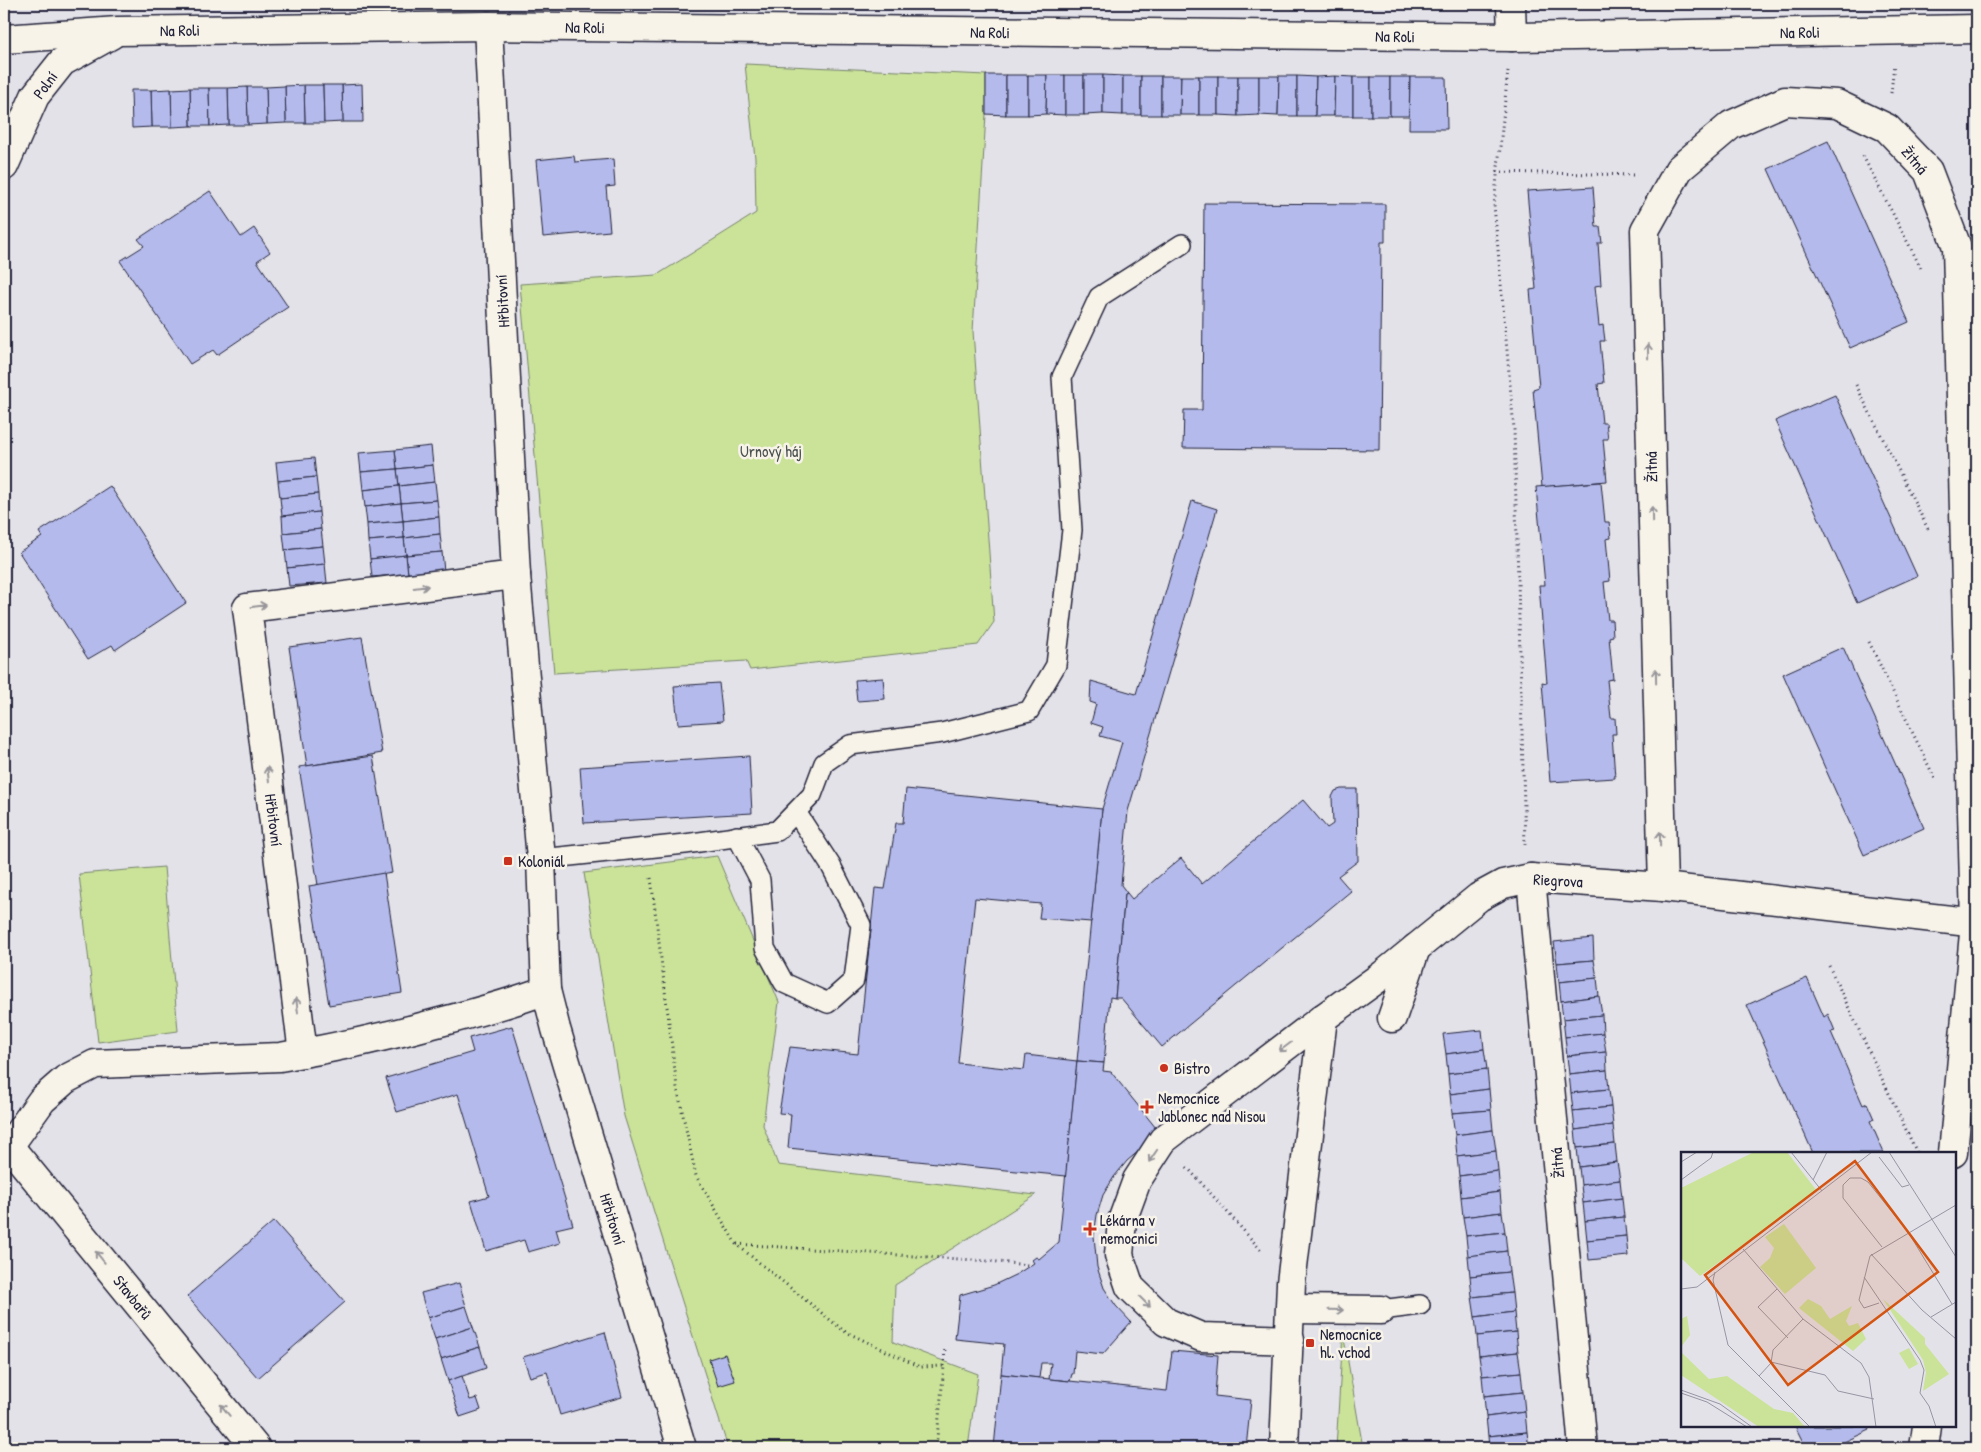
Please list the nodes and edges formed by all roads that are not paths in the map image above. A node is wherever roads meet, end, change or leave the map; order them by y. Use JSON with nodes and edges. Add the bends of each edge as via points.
{"nodes":[{"id":1,"x":1511,"y":4,"type":"edge"},
{"id":2,"x":488,"y":26,"type":"junction"},
{"id":3,"x":1977,"y":28,"type":"edge"},
{"id":4,"x":118,"y":31,"type":"junction"},
{"id":5,"x":1512,"y":37,"type":"junction"},
{"id":6,"x":4,"y":39,"type":"edge"},
{"id":7,"x":4,"y":166,"type":"edge"},
{"id":8,"x":1182,"y":244,"type":"dead end"},
{"id":9,"x":516,"y":575,"type":"junction"},
{"id":10,"x":796,"y":812,"type":"junction"},
{"id":11,"x":737,"y":836,"type":"junction"},
{"id":12,"x":541,"y":859,"type":"junction"},
{"id":13,"x":1531,"y":878,"type":"junction"},
{"id":14,"x":1663,"y":887,"type":"junction"},
{"id":15,"x":1976,"y":923,"type":"edge"},
{"id":16,"x":1416,"y":948,"type":"junction"},
{"id":17,"x":546,"y":990,"type":"junction"},
{"id":18,"x":1324,"y":1018,"type":"junction"},
{"id":19,"x":1392,"y":1018,"type":"dead end"},
{"id":20,"x":303,"y":1053,"type":"junction"},
{"id":21,"x":7,"y":1148,"type":"edge"},
{"id":22,"x":1953,"y":1152,"type":"edge"},
{"id":23,"x":1291,"y":1296,"type":"junction"},
{"id":24,"x":1420,"y":1305,"type":"dead end"},
{"id":25,"x":1381,"y":1310,"type":"joint"},
{"id":26,"x":1290,"y":1340,"type":"junction"},
{"id":27,"x":1926,"y":1427,"type":"edge"},
{"id":28,"x":256,"y":1448,"type":"edge"},
{"id":29,"x":682,"y":1448,"type":"edge"},
{"id":30,"x":1284,"y":1448,"type":"edge"},
{"id":31,"x":1583,"y":1448,"type":"edge"},
{"id":32,"x":1924,"y":1448,"type":"edge"}],
"edges":[{"from":1,"to":5,"type":"street"},
{"from":2,"to":4,"type":"street","name":"Na Roli"},
{"from":2,"to":5,"type":"street","name":"Na Roli"},
{"from":2,"to":9,"type":"street","name":"Hřbitovní"},
{"from":3,"to":5,"type":"street","name":"Na Roli"},
{"from":4,"to":6,"type":"street","name":"Na Roli"},
{"from":4,"to":7,"type":"street","name":"Polní","via":[[62,62],[35,96]]},
{"from":8,"to":10,"type":"lane","via":[[1099,297],[1062,377],[1072,530],[1056,665],[1029,711],[942,734],[850,745],[824,763],[812,795]]},
{"from":9,"to":12,"type":"street","name":"Hřbitovní"},
{"from":20,"to":9,"type":"street","name":"Hřbitovní","one_way":true,"via":[[247,608]]},
{"from":10,"to":11,"type":"lane","via":[[777,831]]},
{"from":10,"to":11,"type":"lane","via":[[831,866],[861,925],[854,980],[828,1003],[784,983],[765,948],[760,880]]},
{"from":11,"to":12,"type":"lane"},
{"from":12,"to":17,"type":"street","name":"Hřbitovní"},
{"from":13,"to":14,"type":"street","name":"Riegrova"},
{"from":13,"to":16,"type":"street","name":"Riegrova","via":[[1503,884],[1479,898]]},
{"from":13,"to":31,"type":"street","name":"Žitná"},
{"from":14,"to":15,"type":"street","name":"Riegrova"},
{"from":14,"to":15,"type":"street","name":"Žitná","one_way":true,"via":[[1645,230],[1679,168],[1731,125],[1785,101],[1837,104],[1887,128],[1928,171],[1957,247]]},
{"from":15,"to":22,"type":"street","name":"Žitná"},
{"from":16,"to":18,"type":"street","name":"Riegrova"},
{"from":16,"to":19,"type":"street"},
{"from":17,"to":20,"type":"street","via":[[516,1002],[406,1031]]},
{"from":17,"to":29,"type":"street","name":"Hřbitovní"},
{"from":18,"to":23,"type":"street"},
{"from":18,"to":26,"type":"street","name":"Riegrova","one_way":true,"via":[[1163,1140],[1137,1180],[1122,1221],[1119,1255],[1130,1287],[1166,1322],[1201,1337]]},
{"from":20,"to":21,"type":"street","via":[[280,1057],[94,1064],[66,1079],[42,1100]]},
{"from":28,"to":21,"type":"street","name":"Stavbařů","one_way":true},
{"from":23,"to":25,"type":"street","one_way":true},
{"from":23,"to":26,"type":"street"},
{"from":24,"to":25,"type":"lane"},
{"from":26,"to":30,"type":"street"},
{"from":27,"to":32,"type":"street"}]}
